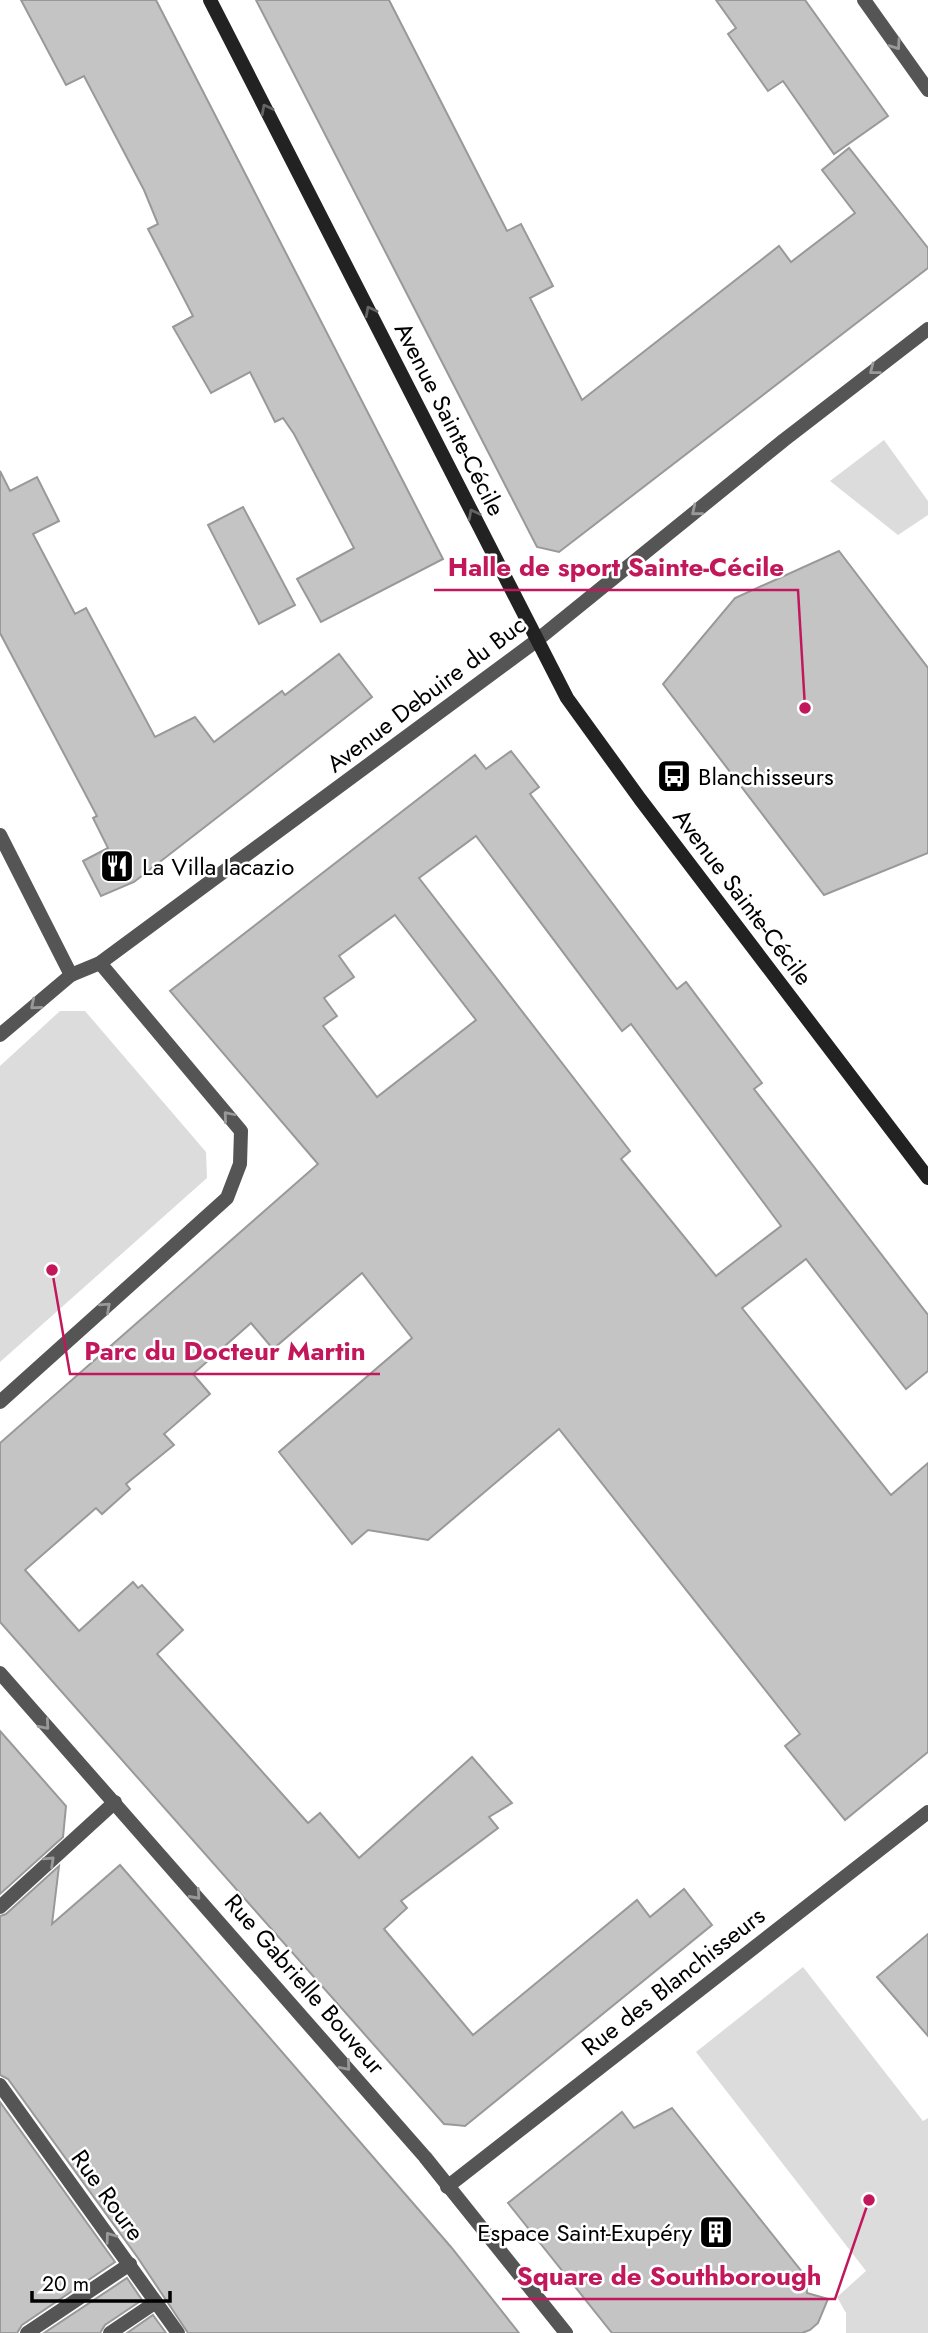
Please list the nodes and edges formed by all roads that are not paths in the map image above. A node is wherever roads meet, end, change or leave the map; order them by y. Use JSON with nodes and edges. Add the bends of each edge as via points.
{"nodes":[{"id":1,"x":210,"y":0,"type":"edge"},
{"id":2,"x":864,"y":0,"type":"edge"},
{"id":3,"x":928,"y":90,"type":"edge"},
{"id":4,"x":928,"y":329,"type":"edge"},
{"id":5,"x":536,"y":641,"type":"junction"},
{"id":6,"x":0,"y":835,"type":"edge"},
{"id":7,"x":100,"y":963,"type":"junction"},
{"id":8,"x":71,"y":975,"type":"junction"},
{"id":9,"x":0,"y":1035,"type":"edge"},
{"id":10,"x":928,"y":1178,"type":"edge"},
{"id":11,"x":0,"y":1402,"type":"edge"},
{"id":12,"x":0,"y":1673,"type":"edge"},
{"id":13,"x":115,"y":1802,"type":"junction"},
{"id":14,"x":928,"y":1812,"type":"edge"},
{"id":15,"x":0,"y":1908,"type":"edge"},
{"id":16,"x":0,"y":2085,"type":"edge"},
{"id":17,"x":447,"y":2187,"type":"junction"},
{"id":18,"x":130,"y":2264,"type":"junction"},
{"id":19,"x":156,"y":2302,"type":"junction"},
{"id":20,"x":27,"y":2333,"type":"edge"},
{"id":21,"x":110,"y":2333,"type":"edge"},
{"id":22,"x":178,"y":2333,"type":"edge"},
{"id":23,"x":566,"y":2333,"type":"edge"}],
"edges":[{"from":5,"to":1,"type":"street","name":"Avenue Sainte-Cécile","one_way":true},
{"from":2,"to":3,"type":"street","one_way":true},
{"from":4,"to":5,"type":"street","name":"Avenue Debuire du Buc","one_way":true},
{"from":5,"to":7,"type":"street","name":"Avenue Debuire du Buc"},
{"from":5,"to":10,"type":"street","name":"Avenue Sainte-Cécile","via":[[567,698],[609,758]]},
{"from":6,"to":8,"type":"street"},
{"from":7,"to":8,"type":"street","name":"Avenue Debuire du Buc"},
{"from":11,"to":7,"type":"street","one_way":true,"via":[[227,1198],[240,1164],[241,1131]]},
{"from":8,"to":9,"type":"street","name":"Avenue Debuire du Buc","one_way":true},
{"from":12,"to":13,"type":"street","name":"Rue Gabrielle Bouveur","one_way":true},
{"from":15,"to":13,"type":"street","one_way":true},
{"from":13,"to":17,"type":"street","name":"Rue Gabrielle Bouveur","one_way":true},
{"from":14,"to":17,"type":"street","name":"Rue des Blanchisseurs"},
{"from":18,"to":16,"type":"street","name":"Rue Roure","one_way":true},
{"from":17,"to":23,"type":"street","name":"Rue Gabrielle Bouveur"},
{"from":18,"to":19,"type":"street","name":"Rue Roure"},
{"from":18,"to":20,"type":"street"},
{"from":19,"to":21,"type":"street"},
{"from":19,"to":22,"type":"street","name":"Rue Roure"}]}
